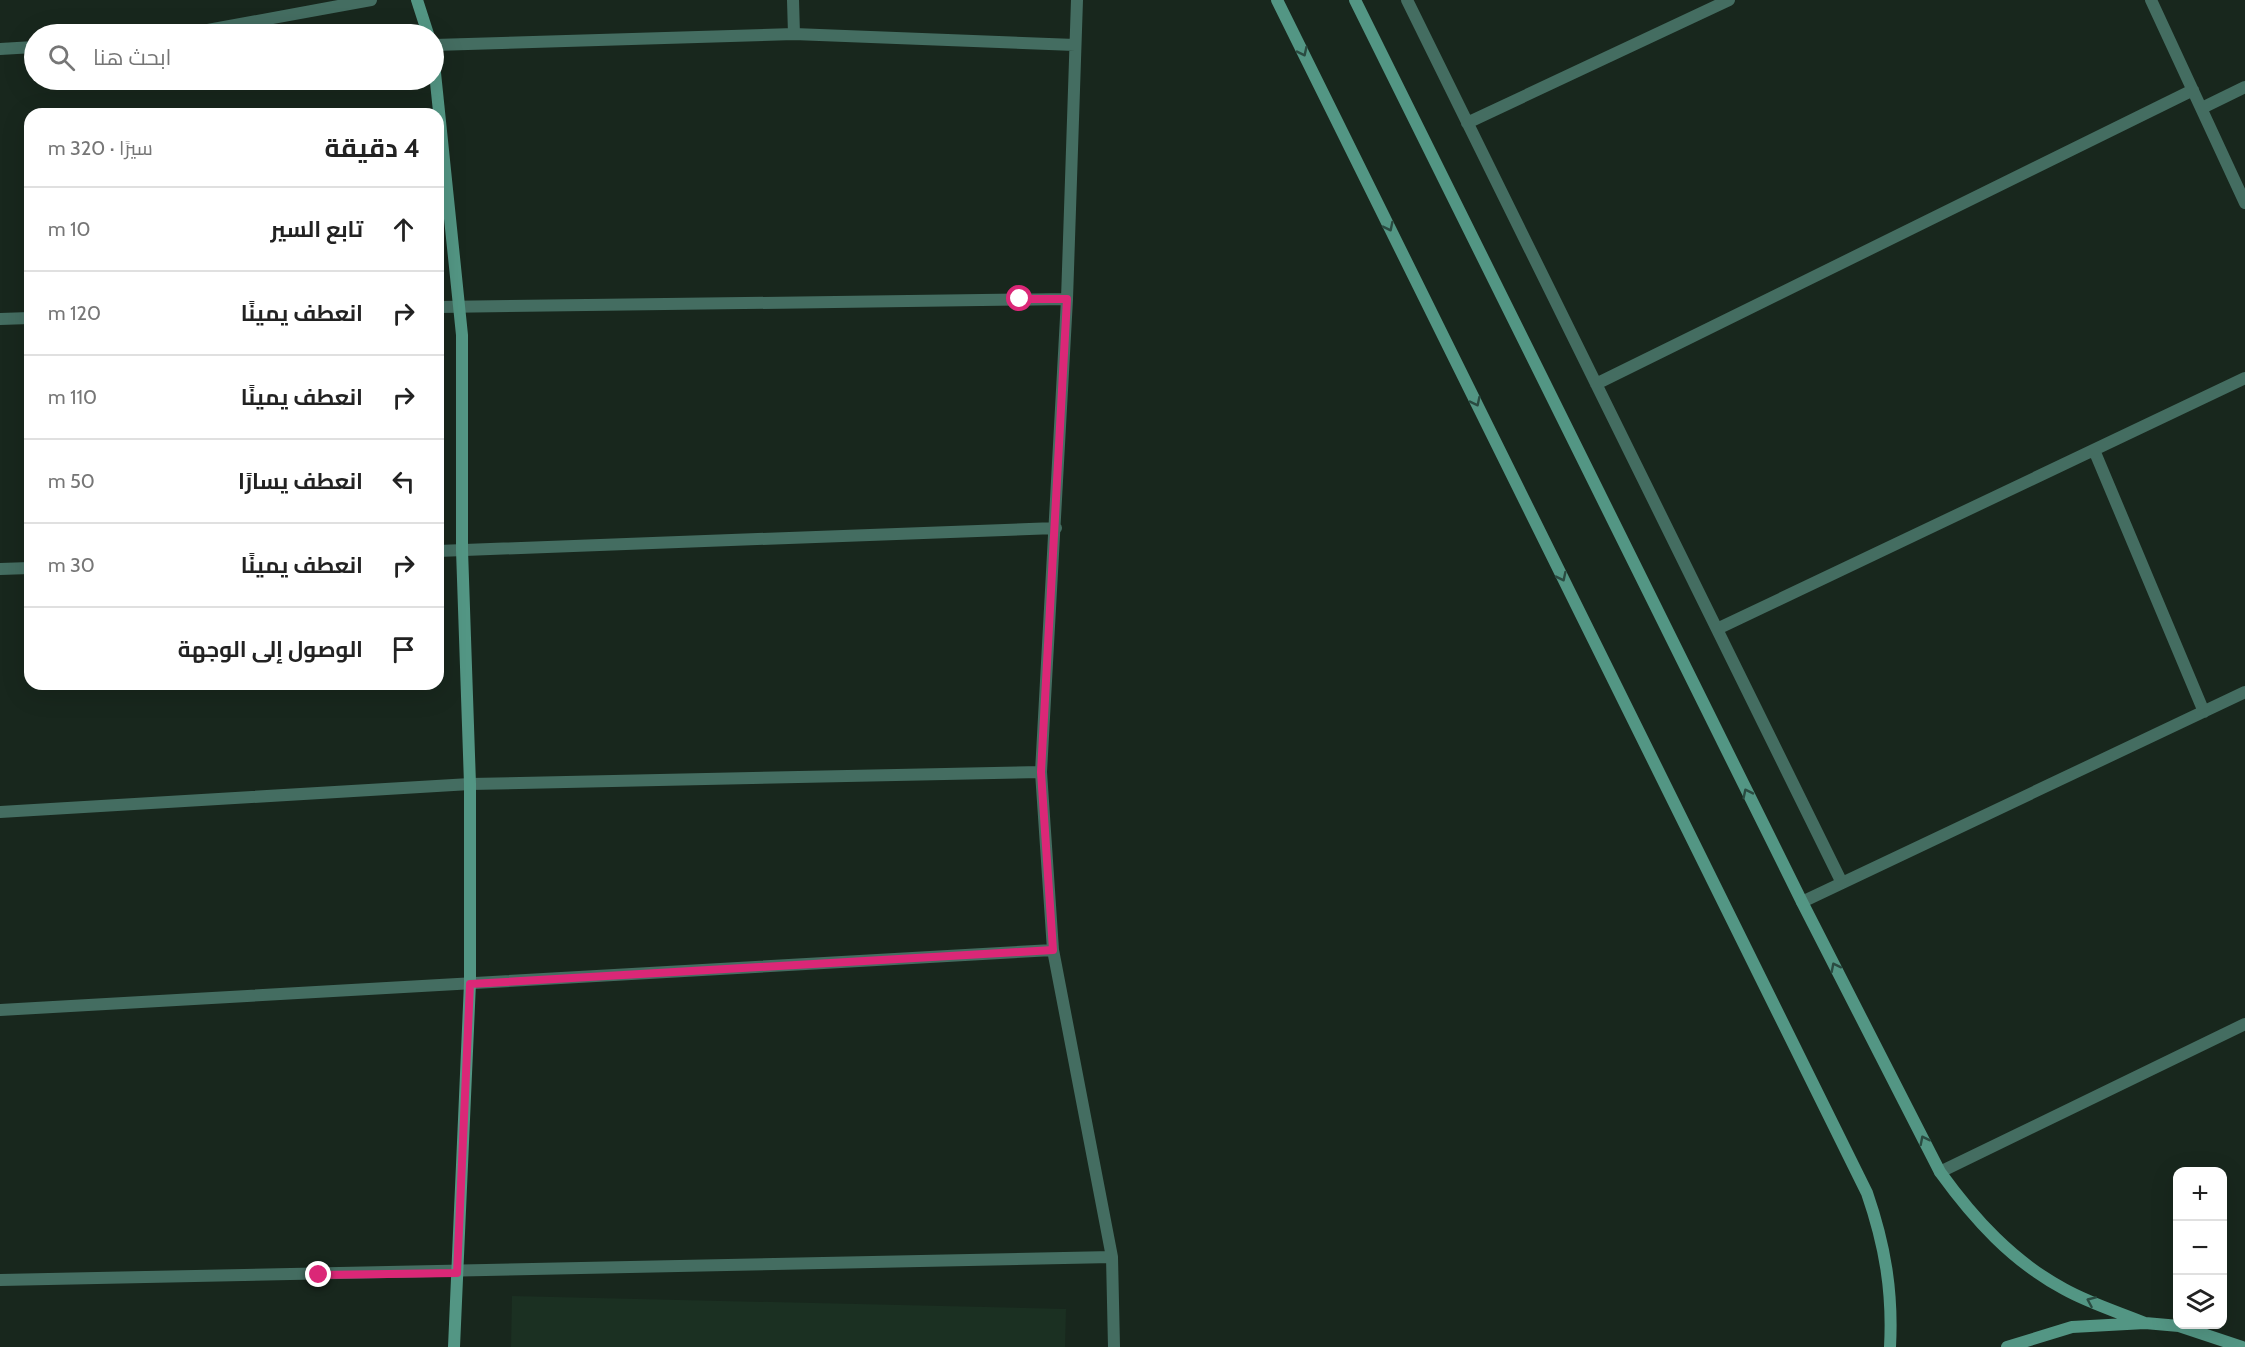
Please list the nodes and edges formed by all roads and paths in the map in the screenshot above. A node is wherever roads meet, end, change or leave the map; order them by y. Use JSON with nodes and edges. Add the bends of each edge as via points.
{"nodes":[{"id":1,"x":371,"y":0,"type":"edge"},
{"id":2,"x":417,"y":0,"type":"edge"},
{"id":3,"x":793,"y":0,"type":"edge"},
{"id":4,"x":1077,"y":0,"type":"edge"},
{"id":5,"x":1277,"y":0,"type":"edge"},
{"id":6,"x":1355,"y":0,"type":"edge"},
{"id":7,"x":1407,"y":0,"type":"edge"},
{"id":8,"x":1729,"y":0,"type":"edge"},
{"id":9,"x":2151,"y":0,"type":"edge"},
{"id":10,"x":240,"y":24,"type":"edge"},
{"id":11,"x":425,"y":24,"type":"edge"},
{"id":12,"x":794,"y":34,"type":"junction"},
{"id":13,"x":444,"y":45,"type":"edge"},
{"id":14,"x":1075,"y":45,"type":"junction"},
{"id":15,"x":24,"y":48,"type":"edge"},
{"id":16,"x":0,"y":49,"type":"edge"},
{"id":17,"x":2245,"y":87,"type":"edge"},
{"id":18,"x":437,"y":90,"type":"edge"},
{"id":19,"x":2193,"y":90,"type":"junction"},
{"id":20,"x":438,"y":108,"type":"edge"},
{"id":21,"x":2202,"y":108,"type":"junction"},
{"id":22,"x":1467,"y":123,"type":"junction"},
{"id":23,"x":444,"y":165,"type":"edge"},
{"id":24,"x":2245,"y":203,"type":"edge"},
{"id":25,"x":1067,"y":299,"type":"junction"},
{"id":26,"x":458,"y":307,"type":"junction"},
{"id":27,"x":444,"y":308,"type":"edge"},
{"id":28,"x":24,"y":318,"type":"edge"},
{"id":29,"x":0,"y":319,"type":"edge"},
{"id":30,"x":2245,"y":378,"type":"edge"},
{"id":31,"x":1596,"y":384,"type":"junction"},
{"id":32,"x":2094,"y":450,"type":"junction"},
{"id":33,"x":1056,"y":528,"type":"junction"},
{"id":34,"x":462,"y":550,"type":"junction"},
{"id":35,"x":444,"y":551,"type":"edge"},
{"id":36,"x":24,"y":568,"type":"edge"},
{"id":37,"x":0,"y":569,"type":"edge"},
{"id":38,"x":1717,"y":629,"type":"junction"},
{"id":39,"x":2245,"y":692,"type":"edge"},
{"id":40,"x":2204,"y":712,"type":"junction"},
{"id":41,"x":1041,"y":772,"type":"junction"},
{"id":42,"x":470,"y":783,"type":"junction"},
{"id":43,"x":0,"y":812,"type":"edge"},
{"id":44,"x":1842,"y":884,"type":"junction"},
{"id":45,"x":1802,"y":902,"type":"junction"},
{"id":46,"x":1053,"y":950,"type":"junction"},
{"id":47,"x":470,"y":984,"type":"junction"},
{"id":48,"x":0,"y":1010,"type":"edge"},
{"id":49,"x":2245,"y":1024,"type":"edge"},
{"id":50,"x":1940,"y":1172,"type":"junction"},
{"id":51,"x":1112,"y":1257,"type":"junction"},
{"id":52,"x":457,"y":1273,"type":"junction"},
{"id":53,"x":0,"y":1280,"type":"edge"},
{"id":54,"x":2145,"y":1323,"type":"junction"},
{"id":55,"x":2245,"y":1337,"type":"edge"},
{"id":56,"x":2225,"y":1340,"type":"junction"},
{"id":57,"x":454,"y":1347,"type":"edge"},
{"id":58,"x":1114,"y":1347,"type":"edge"},
{"id":59,"x":1890,"y":1347,"type":"edge"},
{"id":60,"x":2007,"y":1347,"type":"edge"},
{"id":61,"x":2242,"y":1347,"type":"edge"}],
"edges":[{"from":1,"to":10,"type":"street"},
{"from":2,"to":11,"type":"street"},
{"from":3,"to":12,"type":"street"},
{"from":4,"to":14,"type":"street"},
{"from":5,"to":59,"type":"street","one_way":true,"via":[[1867,1193],[1881,1232],[1889,1273]]},
{"from":45,"to":6,"type":"street","one_way":true},
{"from":7,"to":22,"type":"street"},
{"from":8,"to":22,"type":"street"},
{"from":9,"to":19,"type":"street"},
{"from":12,"to":13,"type":"street"},
{"from":12,"to":14,"type":"street"},
{"from":14,"to":25,"type":"street"},
{"from":15,"to":16,"type":"street"},
{"from":17,"to":21,"type":"street"},
{"from":18,"to":20,"type":"street"},
{"from":19,"to":21,"type":"street"},
{"from":19,"to":31,"type":"street"},
{"from":21,"to":24,"type":"street"},
{"from":22,"to":31,"type":"street"},
{"from":23,"to":26,"type":"street"},
{"from":25,"to":26,"type":"street"},
{"from":25,"to":33,"type":"street"},
{"from":26,"to":27,"type":"street"},
{"from":26,"to":34,"type":"street","via":[[462,335]]},
{"from":28,"to":29,"type":"street"},
{"from":30,"to":32,"type":"street"},
{"from":31,"to":38,"type":"street"},
{"from":32,"to":38,"type":"street"},
{"from":32,"to":40,"type":"street"},
{"from":33,"to":34,"type":"street"},
{"from":33,"to":41,"type":"street"},
{"from":34,"to":35,"type":"street"},
{"from":34,"to":42,"type":"street"},
{"from":36,"to":37,"type":"street"},
{"from":38,"to":44,"type":"street"},
{"from":39,"to":40,"type":"street"},
{"from":40,"to":44,"type":"street"},
{"from":41,"to":42,"type":"street"},
{"from":41,"to":46,"type":"street"},
{"from":42,"to":43,"type":"street"},
{"from":42,"to":47,"type":"street"},
{"from":44,"to":45,"type":"street"},
{"from":50,"to":45,"type":"street","one_way":true},
{"from":46,"to":47,"type":"street"},
{"from":46,"to":51,"type":"street"},
{"from":47,"to":48,"type":"street"},
{"from":47,"to":52,"type":"street"},
{"from":49,"to":50,"type":"street"},
{"from":54,"to":50,"type":"street","one_way":true,"via":[[2064,1289],[2027,1266],[1994,1239]]},
{"from":51,"to":52,"type":"street"},
{"from":51,"to":58,"type":"street"},
{"from":52,"to":53,"type":"street"},
{"from":52,"to":57,"type":"street"},
{"from":54,"to":56,"type":"street","via":[[2179,1326]]},
{"from":54,"to":60,"type":"street","via":[[2072,1327]]},
{"from":55,"to":56,"type":"street"},
{"from":56,"to":61,"type":"street"}]}
